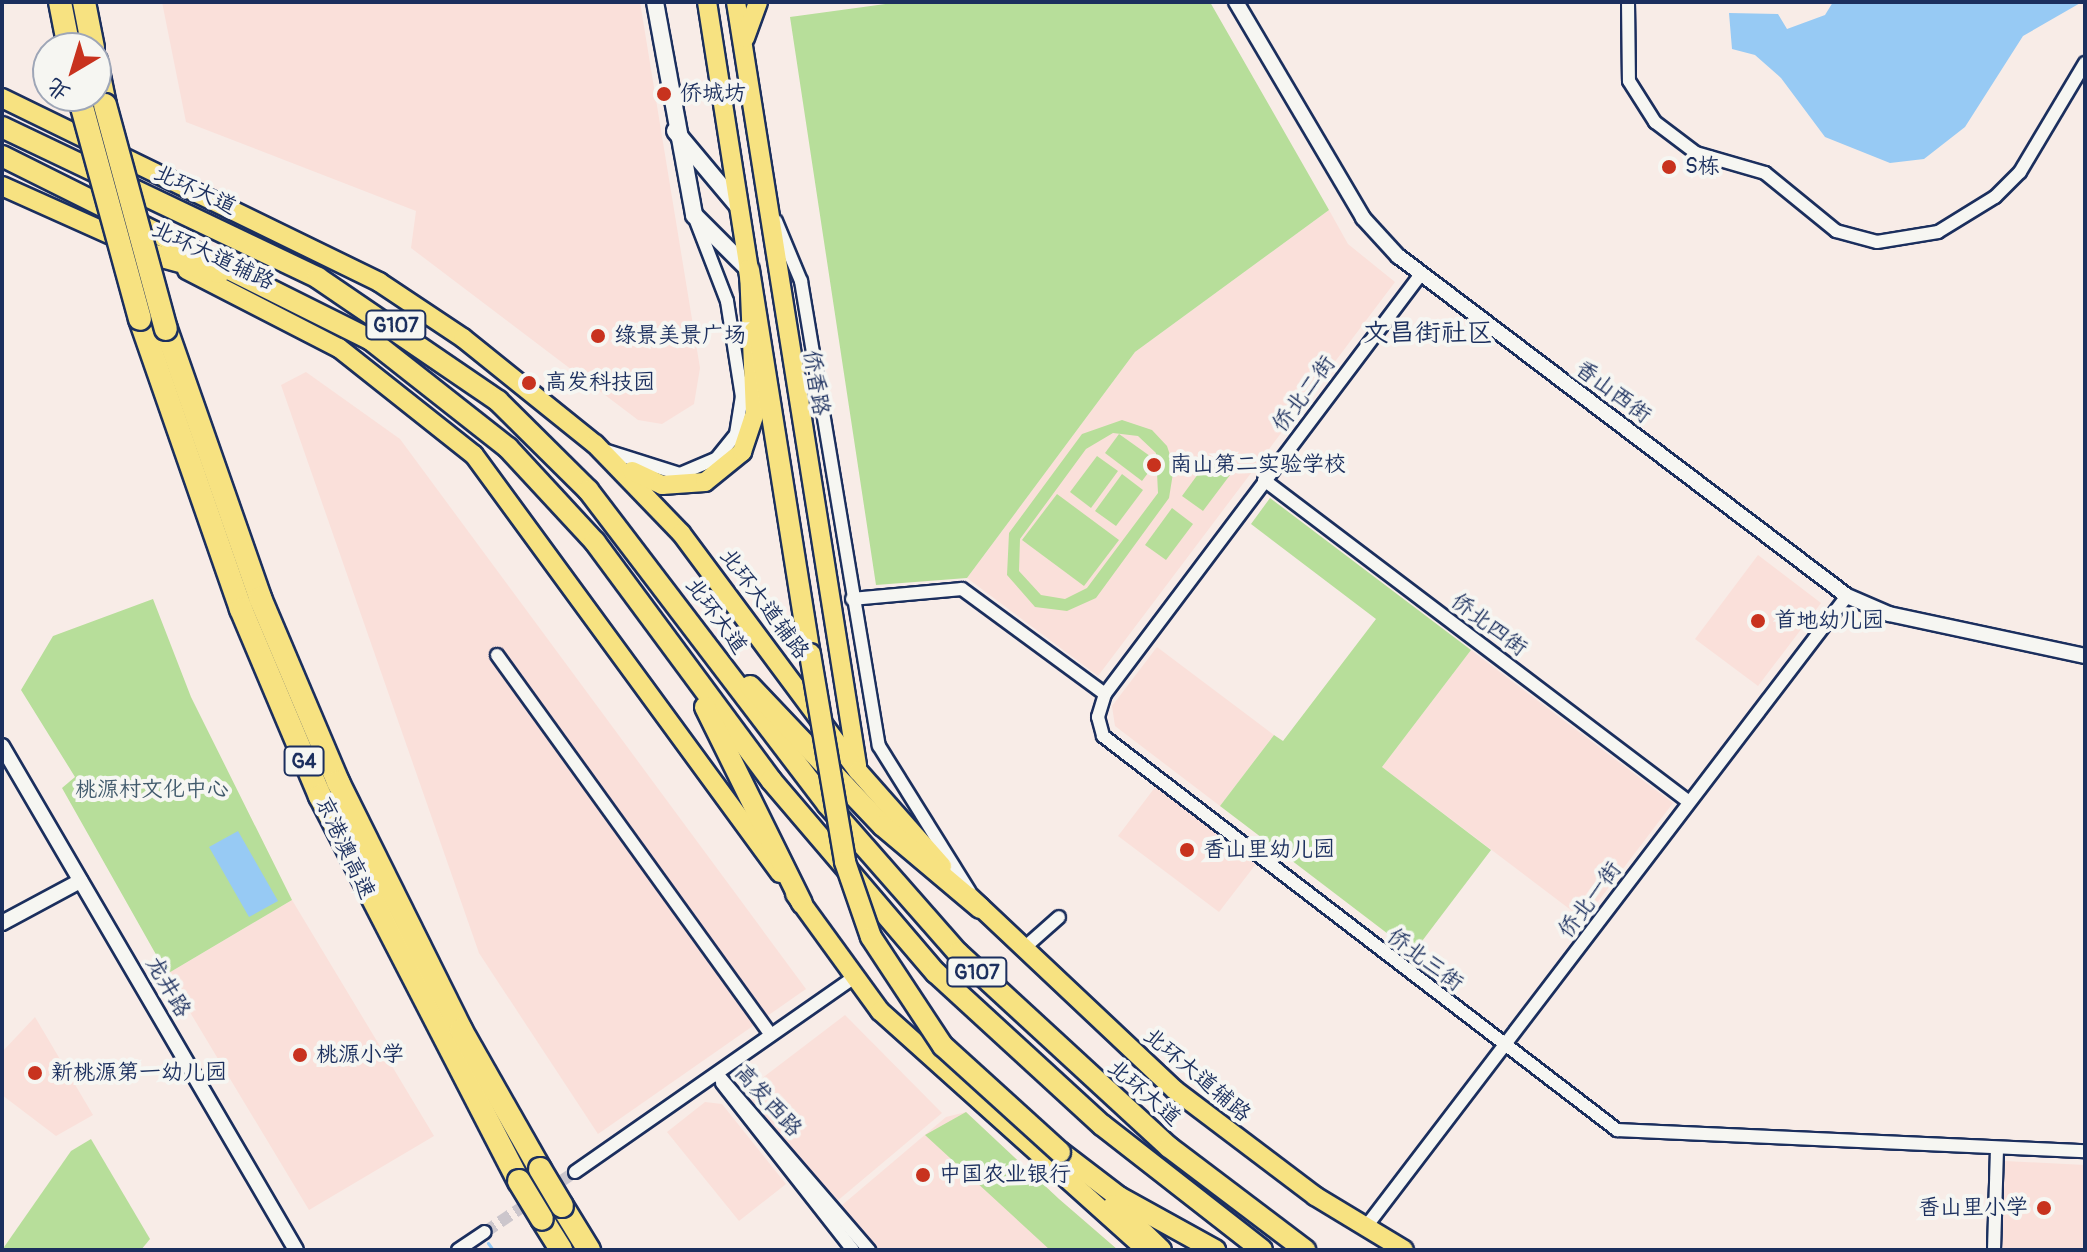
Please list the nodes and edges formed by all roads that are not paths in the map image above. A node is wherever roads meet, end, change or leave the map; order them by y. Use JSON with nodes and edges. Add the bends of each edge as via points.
{"nodes":[{"id":1,"x":60,"y":2,"type":"edge"},
{"id":2,"x":84,"y":2,"type":"edge"},
{"id":3,"x":655,"y":2,"type":"edge"},
{"id":4,"x":707,"y":2,"type":"edge"},
{"id":5,"x":736,"y":2,"type":"edge"},
{"id":6,"x":758,"y":2,"type":"edge"},
{"id":7,"x":1236,"y":2,"type":"edge"},
{"id":8,"x":1628,"y":2,"type":"edge"},
{"id":9,"x":66,"y":32,"type":"edge"},
{"id":10,"x":90,"y":32,"type":"edge"},
{"id":11,"x":743,"y":53,"type":"junction"},
{"id":12,"x":2085,"y":63,"type":"edge"},
{"id":13,"x":2,"y":98,"type":"edge"},
{"id":14,"x":83,"y":112,"type":"edge"},
{"id":15,"x":107,"y":112,"type":"edge"},
{"id":16,"x":2,"y":127,"type":"edge"},
{"id":17,"x":674,"y":130,"type":"junction"},
{"id":18,"x":2,"y":156,"type":"edge"},
{"id":19,"x":2,"y":186,"type":"edge"},
{"id":20,"x":764,"y":194,"type":"junction"},
{"id":21,"x":737,"y":205,"type":"junction"},
{"id":22,"x":694,"y":215,"type":"junction"},
{"id":23,"x":155,"y":255,"type":"junction"},
{"id":24,"x":749,"y":270,"type":"junction"},
{"id":25,"x":1421,"y":274,"type":"junction"},
{"id":26,"x":297,"y":299,"type":"junction"},
{"id":27,"x":595,"y":444,"type":"junction"},
{"id":28,"x":1264,"y":480,"type":"junction"},
{"id":29,"x":1847,"y":596,"type":"junction"},
{"id":30,"x":852,"y":599,"type":"junction"},
{"id":31,"x":703,"y":639,"type":"junction"},
{"id":32,"x":497,"y":655,"type":"dead end"},
{"id":33,"x":2085,"y":656,"type":"edge"},
{"id":34,"x":686,"y":668,"type":"junction"},
{"id":35,"x":1105,"y":694,"type":"junction"},
{"id":36,"x":2,"y":746,"type":"edge"},
{"id":37,"x":858,"y":771,"type":"junction"},
{"id":38,"x":1689,"y":802,"type":"junction"},
{"id":39,"x":80,"y":881,"type":"junction"},
{"id":40,"x":802,"y":903,"type":"junction"},
{"id":41,"x":980,"y":908,"type":"junction"},
{"id":42,"x":1059,"y":917,"type":"dead end"},
{"id":43,"x":2,"y":923,"type":"edge"},
{"id":44,"x":1023,"y":949,"type":"junction"},
{"id":45,"x":853,"y":978,"type":"junction"},
{"id":46,"x":771,"y":1035,"type":"junction"},
{"id":47,"x":1504,"y":1045,"type":"junction"},
{"id":48,"x":717,"y":1074,"type":"junction"},
{"id":49,"x":1997,"y":1148,"type":"junction"},
{"id":50,"x":2085,"y":1151,"type":"edge"},
{"id":51,"x":1060,"y":1152,"type":"junction"},
{"id":52,"x":575,"y":1172,"type":"tunnel mouth"},
{"id":53,"x":1365,"y":1228,"type":"junction"},
{"id":54,"x":485,"y":1232,"type":"tunnel mouth"},
{"id":55,"x":296,"y":1250,"type":"edge"},
{"id":56,"x":458,"y":1250,"type":"edge"},
{"id":57,"x":561,"y":1250,"type":"edge"},
{"id":58,"x":589,"y":1250,"type":"edge"},
{"id":59,"x":853,"y":1250,"type":"edge"},
{"id":60,"x":869,"y":1250,"type":"edge"},
{"id":61,"x":1146,"y":1250,"type":"edge"},
{"id":62,"x":1161,"y":1250,"type":"edge"},
{"id":63,"x":1215,"y":1250,"type":"edge"},
{"id":64,"x":1262,"y":1250,"type":"edge"},
{"id":65,"x":1305,"y":1250,"type":"edge"},
{"id":66,"x":1404,"y":1250,"type":"edge"},
{"id":67,"x":1994,"y":1250,"type":"edge"}],
"edges":[{"from":1,"to":9,"type":"highway"},
{"from":2,"to":10,"type":"highway"},
{"from":3,"to":17,"type":"main road"},
{"from":4,"to":21,"type":"main road"},
{"from":5,"to":11,"type":"main road","name":"侨香路"},
{"from":6,"to":11,"type":"main road"},
{"from":7,"to":25,"type":"street","name":"香山西街","via":[[1370,229]]},
{"from":8,"to":12,"type":"street","via":[[1629,81],[1655,122],[1696,153],[1765,173],[1836,231],[1877,242],[1938,232],[1995,197],[2020,172]]},
{"from":11,"to":20,"type":"main road","name":"侨香路"},
{"from":13,"to":27,"type":"main road","name":"北环大道辅路","via":[[379,282],[463,338]]},
{"from":14,"to":57,"type":"highway","name":"京港澳高速","number":"G4","bridge":true,"via":[[140,319],[225,567],[314,783],[422,1004]]},
{"from":15,"to":58,"type":"highway","name":"京港澳高速","number":"G4","bridge":true,"via":[[166,329],[260,598],[338,782],[446,1002]]},
{"from":16,"to":31,"type":"highway","name":"北环大道","number":"G107","via":[[264,249],[424,344],[498,401],[588,490]]},
{"from":17,"to":21,"type":"main road"},
{"from":17,"to":22,"type":"main road"},
{"from":18,"to":26,"type":"highway","number":"G107"},
{"from":19,"to":23,"type":"main road","name":"北环大道辅路"},
{"from":20,"to":30,"type":"street","via":[[801,281]]},
{"from":20,"to":37,"type":"main road","name":"侨香路"},
{"from":21,"to":24,"type":"main road"},
{"from":22,"to":24,"type":"main road"},
{"from":22,"to":27,"type":"street","via":[[727,301],[742,397],[736,434],[716,459],[680,474],[650,471]]},
{"from":23,"to":26,"type":"highway"},
{"from":23,"to":40,"type":"main road","name":"北环大道辅路","via":[[339,348],[454,436],[530,525]]},
{"from":24,"to":27,"type":"main road","via":[[755,413],[732,465],[705,482],[662,485]]},
{"from":24,"to":51,"type":"highway","bridge":true,"via":[[845,862],[871,937],[943,1046]]},
{"from":25,"to":28,"type":"street","name":"侨北二街"},
{"from":25,"to":29,"type":"street","name":"香山西街"},
{"from":26,"to":34,"type":"highway","number":"G107","via":[[371,340],[508,448],[595,542]]},
{"from":27,"to":37,"type":"main road","name":"北环大道辅路","via":[[681,533]]},
{"from":28,"to":35,"type":"street","name":"侨北二街"},
{"from":28,"to":38,"type":"street","name":"侨北四街"},
{"from":29,"to":33,"type":"street","name":"香山西街","via":[[1889,614]]},
{"from":29,"to":38,"type":"street","name":"侨北一街"},
{"from":30,"to":35,"type":"street","via":[[962,589]]},
{"from":30,"to":41,"type":"street","via":[[883,758]]},
{"from":31,"to":41,"type":"highway","via":[[883,826]]},
{"from":31,"to":65,"type":"highway","name":"北环大道","number":"G107","via":[[835,814],[967,962],[1169,1147]]},
{"from":32,"to":46,"type":"street"},
{"from":34,"to":40,"type":"highway"},
{"from":34,"to":64,"type":"highway","number":"G107","via":[[843,870],[936,973],[1102,1125]]},
{"from":35,"to":47,"type":"street","name":"侨北三街","via":[[1099,726],[1113,746]]},
{"from":36,"to":39,"type":"street","name":"龙井路"},
{"from":37,"to":41,"type":"main road","name":"北环大道辅路"},
{"from":38,"to":47,"type":"street","name":"侨北一街"},
{"from":39,"to":43,"type":"street"},
{"from":39,"to":55,"type":"street","name":"龙井路"},
{"from":40,"to":45,"type":"main road","name":"北环大道辅路"},
{"from":41,"to":44,"type":"main road","name":"北环大道辅路"},
{"from":42,"to":44,"type":"street"},
{"from":44,"to":53,"type":"main road","name":"北环大道辅路","via":[[1175,1090]]},
{"from":45,"to":46,"type":"street"},
{"from":45,"to":61,"type":"main road","name":"北环大道辅路","via":[[961,1088]]},
{"from":46,"to":48,"type":"street"},
{"from":47,"to":49,"type":"street","name":"侨北三街","via":[[1626,1133]]},
{"from":47,"to":53,"type":"street","name":"侨北一街"},
{"from":48,"to":52,"type":"street"},
{"from":48,"to":59,"type":"street","name":"高发西路"},
{"from":48,"to":60,"type":"street","name":"高发西路"},
{"from":49,"to":50,"type":"street","name":"侨北三街"},
{"from":49,"to":67,"type":"street"},
{"from":51,"to":62,"type":"highway"},
{"from":51,"to":63,"type":"highway","via":[[1119,1197]]},
{"from":53,"to":66,"type":"main road","name":"北环大道辅路"},
{"from":54,"to":56,"type":"street"}]}
